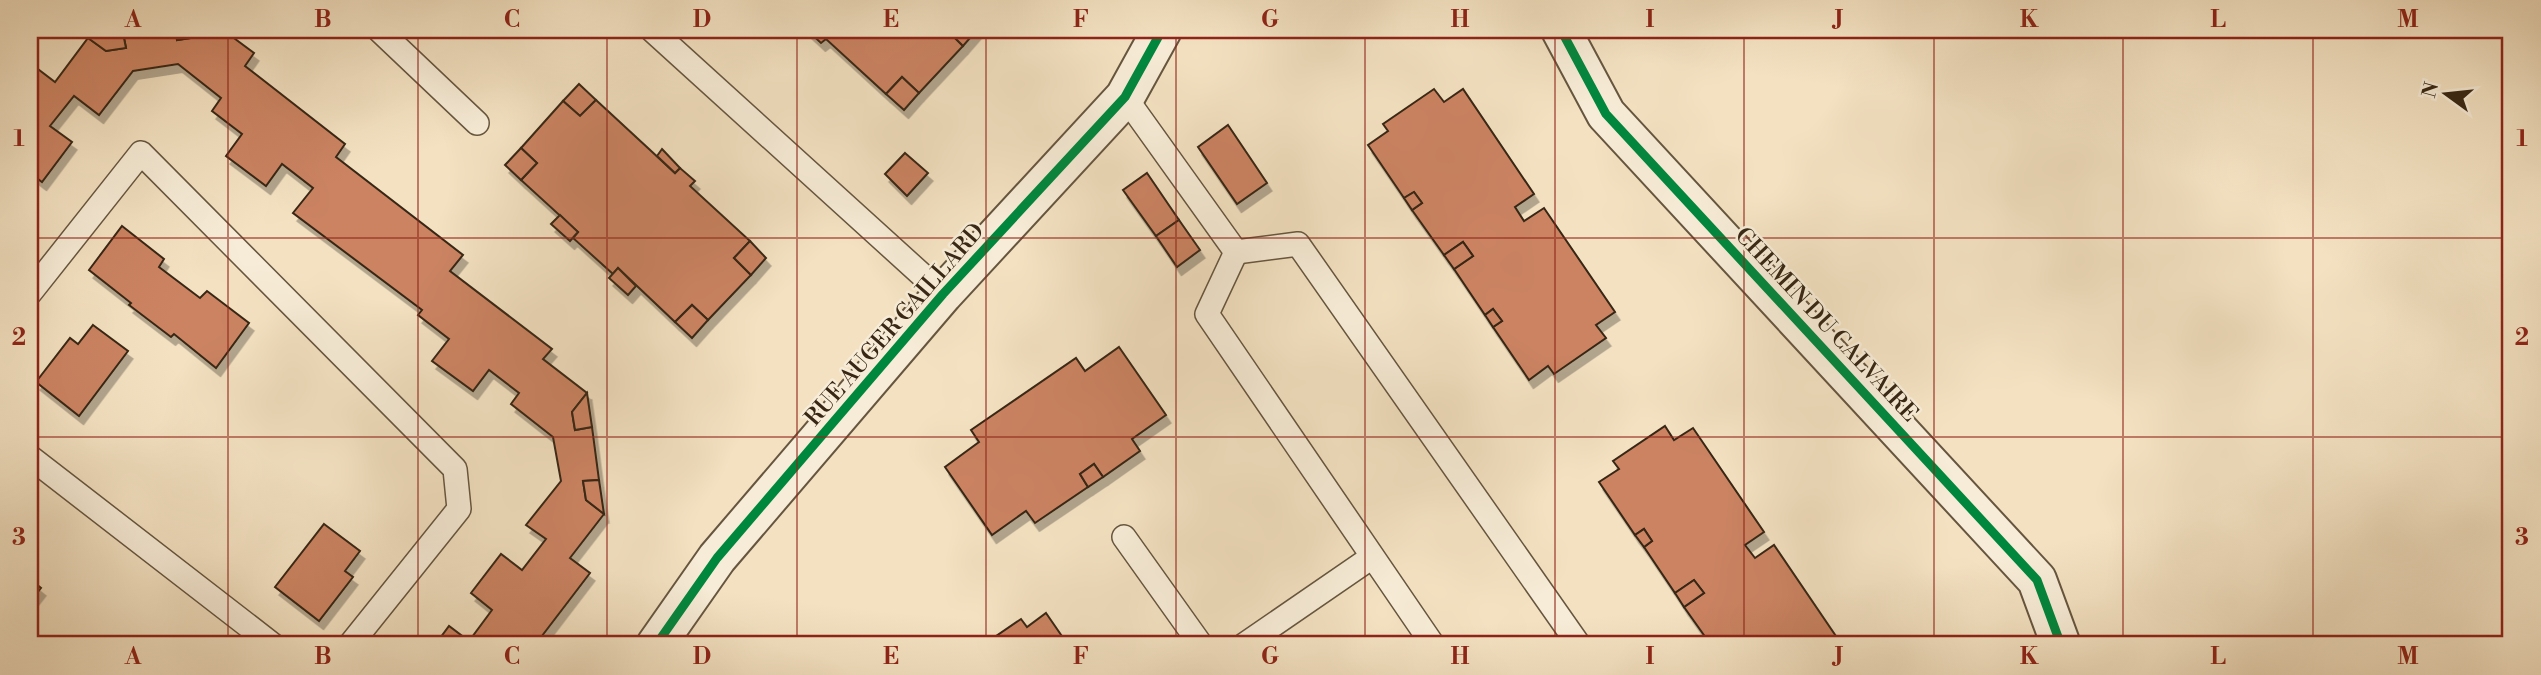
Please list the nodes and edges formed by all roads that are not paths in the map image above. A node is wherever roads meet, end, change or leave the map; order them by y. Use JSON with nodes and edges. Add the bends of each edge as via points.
{"nodes":[{"id":1,"x":652,"y":30,"type":"edge"},
{"id":2,"x":1162,"y":30,"type":"edge"},
{"id":3,"x":1561,"y":30,"type":"edge"},
{"id":4,"x":393,"y":34,"type":"edge"},
{"id":5,"x":1125,"y":97,"type":"junction"},
{"id":6,"x":477,"y":123,"type":"dead end"},
{"id":7,"x":1236,"y":252,"type":"junction"},
{"id":8,"x":30,"y":293,"type":"edge"},
{"id":9,"x":943,"y":294,"type":"junction"},
{"id":10,"x":30,"y":457,"type":"edge"},
{"id":11,"x":1124,"y":537,"type":"dead end"},
{"id":12,"x":1372,"y":557,"type":"junction"},
{"id":13,"x":273,"y":645,"type":"edge"},
{"id":14,"x":350,"y":645,"type":"edge"},
{"id":15,"x":656,"y":645,"type":"edge"},
{"id":16,"x":1201,"y":645,"type":"edge"},
{"id":17,"x":1244,"y":645,"type":"edge"},
{"id":18,"x":1433,"y":645,"type":"edge"},
{"id":19,"x":1579,"y":645,"type":"edge"},
{"id":20,"x":2060,"y":645,"type":"edge"}],
"edges":[{"from":1,"to":9,"type":"lane"},
{"from":2,"to":5,"type":"street","name":"RUE AUGER GAILLARD"},
{"from":3,"to":20,"type":"street","name":"CHEMIN DU CALVAIRE","via":[[1606,114],[2037,580]]},
{"from":4,"to":6,"type":"lane"},
{"from":5,"to":7,"type":"lane"},
{"from":5,"to":9,"type":"street","name":"RUE AUGER GAILLARD"},
{"from":7,"to":12,"type":"lane","via":[[1207,314]]},
{"from":7,"to":19,"type":"lane","via":[[1298,244]]},
{"from":8,"to":14,"type":"lane","via":[[141,153],[455,469],[459,509]]},
{"from":9,"to":15,"type":"street","name":"RUE AUGER GAILLARD","via":[[717,558]]},
{"from":10,"to":13,"type":"lane"},
{"from":11,"to":16,"type":"lane"},
{"from":12,"to":17,"type":"lane"},
{"from":12,"to":18,"type":"lane"}]}
